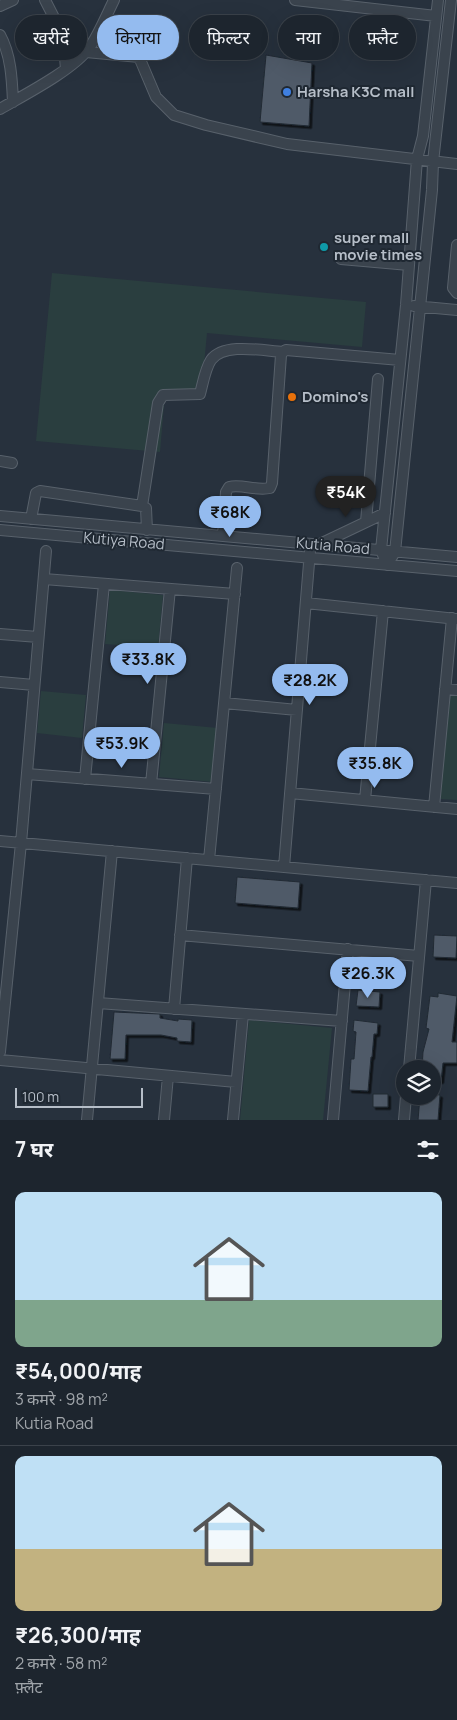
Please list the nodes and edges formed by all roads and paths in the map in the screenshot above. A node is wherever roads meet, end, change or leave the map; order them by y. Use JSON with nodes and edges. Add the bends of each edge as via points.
{"nodes":[{"id":1,"x":13,"y":0,"type":"edge"},
{"id":2,"x":45,"y":0,"type":"edge"},
{"id":3,"x":114,"y":0,"type":"edge"},
{"id":4,"x":295,"y":0,"type":"edge"},
{"id":5,"x":438,"y":0,"type":"edge"},
{"id":6,"x":452,"y":0,"type":"edge"},
{"id":7,"x":0,"y":6,"type":"edge"},
{"id":8,"x":436,"y":16,"type":"junction"},
{"id":9,"x":453,"y":20,"type":"edge"},
{"id":10,"x":0,"y":35,"type":"edge"},
{"id":11,"x":87,"y":51,"type":"edge"},
{"id":12,"x":87,"y":52,"type":"edge"},
{"id":13,"x":77,"y":60,"type":"edge"},
{"id":14,"x":66,"y":69,"type":"junction"},
{"id":15,"x":13,"y":102,"type":"junction"},
{"id":16,"x":0,"y":109,"type":"edge"},
{"id":17,"x":418,"y":160,"type":"junction"},
{"id":18,"x":432,"y":162,"type":"junction"},
{"id":19,"x":457,"y":164,"type":"edge"},
{"id":20,"x":457,"y":245,"type":"edge"},
{"id":21,"x":341,"y":259,"type":"dead end"},
{"id":22,"x":409,"y":265,"type":"junction"},
{"id":23,"x":457,"y":293,"type":"edge"},
{"id":24,"x":406,"y":305,"type":"junction"},
{"id":25,"x":420,"y":306,"type":"junction"},
{"id":26,"x":457,"y":310,"type":"edge"},
{"id":27,"x":283,"y":352,"type":"junction"},
{"id":28,"x":400,"y":360,"type":"junction"},
{"id":29,"x":378,"y":379,"type":"dead end"},
{"id":30,"x":392,"y":443,"type":"junction"},
{"id":31,"x":406,"y":445,"type":"junction"},
{"id":32,"x":0,"y":461,"type":"edge"},
{"id":33,"x":12,"y":462,"type":"dead end"},
{"id":34,"x":142,"y":506,"type":"junction"},
{"id":35,"x":384,"y":513,"type":"junction"},
{"id":36,"x":0,"y":516,"type":"edge"},
{"id":37,"x":31,"y":519,"type":"junction"},
{"id":38,"x":366,"y":522,"type":"junction"},
{"id":39,"x":0,"y":530,"type":"edge"},
{"id":40,"x":147,"y":530,"type":"junction"},
{"id":41,"x":223,"y":536,"type":"junction"},
{"id":42,"x":314,"y":544,"type":"junction"},
{"id":43,"x":381,"y":550,"type":"junction"},
{"id":44,"x":46,"y":552,"type":"dead end"},
{"id":45,"x":395,"y":552,"type":"junction"},
{"id":46,"x":457,"y":557,"type":"edge"},
{"id":47,"x":310,"y":558,"type":"junction"},
{"id":48,"x":387,"y":565,"type":"junction"},
{"id":49,"x":238,"y":568,"type":"dead end"},
{"id":50,"x":457,"y":571,"type":"edge"},
{"id":51,"x":44,"y":579,"type":"junction"},
{"id":52,"x":104,"y":584,"type":"junction"},
{"id":53,"x":170,"y":589,"type":"junction"},
{"id":54,"x":235,"y":594,"type":"junction"},
{"id":55,"x":306,"y":604,"type":"junction"},
{"id":56,"x":383,"y":611,"type":"junction"},
{"id":57,"x":454,"y":619,"type":"edge"},
{"id":58,"x":0,"y":634,"type":"edge"},
{"id":59,"x":38,"y":637,"type":"junction"},
{"id":60,"x":0,"y":682,"type":"edge"},
{"id":61,"x":34,"y":685,"type":"junction"},
{"id":62,"x":445,"y":689,"type":"junction"},
{"id":63,"x":457,"y":690,"type":"edge"},
{"id":64,"x":224,"y":703,"type":"junction"},
{"id":65,"x":297,"y":710,"type":"junction"},
{"id":66,"x":27,"y":774,"type":"junction"},
{"id":67,"x":85,"y":779,"type":"junction"},
{"id":68,"x":150,"y":784,"type":"junction"},
{"id":69,"x":216,"y":789,"type":"junction"},
{"id":70,"x":290,"y":793,"type":"junction"},
{"id":71,"x":365,"y":800,"type":"junction"},
{"id":72,"x":434,"y":807,"type":"junction"},
{"id":73,"x":457,"y":809,"type":"edge"},
{"id":74,"x":0,"y":841,"type":"edge"},
{"id":75,"x":20,"y":843,"type":"junction"},
{"id":76,"x":112,"y":851,"type":"junction"},
{"id":77,"x":187,"y":858,"type":"junction"},
{"id":78,"x":209,"y":860,"type":"junction"},
{"id":79,"x":284,"y":867,"type":"junction"},
{"id":80,"x":426,"y":880,"type":"junction"},
{"id":81,"x":457,"y":883,"type":"edge"},
{"id":82,"x":180,"y":935,"type":"junction"},
{"id":83,"x":348,"y":950,"type":"junction"},
{"id":84,"x":419,"y":956,"type":"junction"},
{"id":85,"x":98,"y":1003,"type":"junction"},
{"id":86,"x":174,"y":1008,"type":"junction"},
{"id":87,"x":243,"y":1014,"type":"junction"},
{"id":88,"x":342,"y":1021,"type":"junction"},
{"id":89,"x":0,"y":1052,"type":"edge"},
{"id":90,"x":0,"y":1060,"type":"edge"},
{"id":91,"x":410,"y":1060,"type":"edge"},
{"id":92,"x":92,"y":1069,"type":"junction"},
{"id":93,"x":168,"y":1076,"type":"junction"},
{"id":94,"x":236,"y":1082,"type":"junction"},
{"id":95,"x":405,"y":1105,"type":"edge"},
{"id":96,"x":87,"y":1120,"type":"edge"},
{"id":97,"x":164,"y":1120,"type":"edge"},
{"id":98,"x":233,"y":1120,"type":"edge"},
{"id":99,"x":333,"y":1120,"type":"edge"},
{"id":100,"x":404,"y":1120,"type":"edge"}],
"edges":[{"from":1,"to":7,"type":"street"},
{"from":2,"to":14,"type":"street","via":[[64,34]]},
{"from":3,"to":11,"type":"street"},
{"from":4,"to":8,"type":"street"},
{"from":5,"to":8,"type":"street"},
{"from":6,"to":9,"type":"street"},
{"from":8,"to":17,"type":"street"},
{"from":9,"to":18,"type":"street"},
{"from":10,"to":15,"type":"street","via":[[10,68]]},
{"from":12,"to":17,"type":"street","via":[[139,57],[156,97],[174,115],[206,126],[287,144]]},
{"from":13,"to":14,"type":"street"},
{"from":14,"to":15,"type":"street"},
{"from":15,"to":16,"type":"street"},
{"from":17,"to":18,"type":"street"},
{"from":17,"to":22,"type":"street"},
{"from":18,"to":19,"type":"street"},
{"from":18,"to":25,"type":"street"},
{"from":20,"to":23,"type":"street","via":[[453,288]]},
{"from":21,"to":22,"type":"street"},
{"from":22,"to":24,"type":"street"},
{"from":24,"to":25,"type":"street"},
{"from":24,"to":28,"type":"street"},
{"from":25,"to":26,"type":"street"},
{"from":25,"to":31,"type":"street"},
{"from":27,"to":28,"type":"street"},
{"from":27,"to":34,"type":"street","via":[[228,350],[212,358],[200,394],[163,395],[158,403]]},
{"from":27,"to":41,"type":"street","via":[[272,483],[270,488],[264,489],[229,487]]},
{"from":28,"to":30,"type":"street"},
{"from":29,"to":38,"type":"street"},
{"from":30,"to":31,"type":"street"},
{"from":30,"to":35,"type":"street"},
{"from":31,"to":45,"type":"street"},
{"from":32,"to":33,"type":"street"},
{"from":34,"to":37,"type":"street","via":[[40,491],[34,497]]},
{"from":34,"to":40,"type":"street","via":[[146,508]]},
{"from":35,"to":38,"type":"street"},
{"from":35,"to":43,"type":"street"},
{"from":36,"to":37,"type":"street","name":"Kutia Road"},
{"from":37,"to":40,"type":"street","name":"Kutia Road"},
{"from":38,"to":42,"type":"street"},
{"from":39,"to":47,"type":"street","name":"Kutiya Road"},
{"from":40,"to":41,"type":"street","name":"Kutia Road"},
{"from":41,"to":42,"type":"street","name":"Kutia Road"},
{"from":42,"to":43,"type":"street","name":"Kutia Road"},
{"from":42,"to":47,"type":"street"},
{"from":43,"to":45,"type":"street","name":"Kutia Road"},
{"from":43,"to":48,"type":"street"},
{"from":44,"to":51,"type":"street"},
{"from":45,"to":46,"type":"street","name":"Kutia Road"},
{"from":45,"to":48,"type":"street"},
{"from":47,"to":48,"type":"street","name":"Kutiya Road"},
{"from":47,"to":55,"type":"street"},
{"from":48,"to":50,"type":"street","name":"Kutiya Road"},
{"from":49,"to":54,"type":"street"},
{"from":51,"to":52,"type":"street"},
{"from":51,"to":59,"type":"street"},
{"from":52,"to":53,"type":"street"},
{"from":52,"to":67,"type":"street"},
{"from":53,"to":54,"type":"street"},
{"from":53,"to":68,"type":"street"},
{"from":54,"to":64,"type":"street"},
{"from":55,"to":56,"type":"street"},
{"from":55,"to":65,"type":"street"},
{"from":56,"to":57,"type":"street"},
{"from":56,"to":71,"type":"street"},
{"from":57,"to":62,"type":"street"},
{"from":58,"to":59,"type":"street"},
{"from":59,"to":61,"type":"street"},
{"from":60,"to":61,"type":"street"},
{"from":61,"to":66,"type":"street"},
{"from":62,"to":63,"type":"street"},
{"from":62,"to":72,"type":"street"},
{"from":64,"to":65,"type":"street"},
{"from":64,"to":69,"type":"street"},
{"from":65,"to":70,"type":"street"},
{"from":66,"to":67,"type":"street"},
{"from":66,"to":75,"type":"street"},
{"from":67,"to":68,"type":"street"},
{"from":68,"to":69,"type":"street"},
{"from":69,"to":78,"type":"street"},
{"from":70,"to":71,"type":"street"},
{"from":70,"to":79,"type":"street"},
{"from":71,"to":72,"type":"street"},
{"from":72,"to":73,"type":"street"},
{"from":74,"to":75,"type":"street"},
{"from":75,"to":76,"type":"street"},
{"from":75,"to":89,"type":"street"},
{"from":76,"to":77,"type":"street"},
{"from":76,"to":85,"type":"street"},
{"from":77,"to":78,"type":"street"},
{"from":77,"to":82,"type":"street"},
{"from":78,"to":79,"type":"street"},
{"from":79,"to":80,"type":"street"},
{"from":80,"to":81,"type":"street"},
{"from":80,"to":84,"type":"street"},
{"from":82,"to":83,"type":"street"},
{"from":82,"to":86,"type":"street"},
{"from":83,"to":84,"type":"street"},
{"from":83,"to":88,"type":"street"},
{"from":84,"to":91,"type":"street"},
{"from":85,"to":86,"type":"street"},
{"from":85,"to":92,"type":"street"},
{"from":86,"to":87,"type":"street"},
{"from":87,"to":88,"type":"street"},
{"from":87,"to":94,"type":"street"},
{"from":88,"to":99,"type":"street"},
{"from":90,"to":92,"type":"street"},
{"from":92,"to":93,"type":"street"},
{"from":92,"to":96,"type":"street"},
{"from":93,"to":94,"type":"street"},
{"from":93,"to":97,"type":"street"},
{"from":94,"to":98,"type":"street"},
{"from":95,"to":100,"type":"street"}]}
